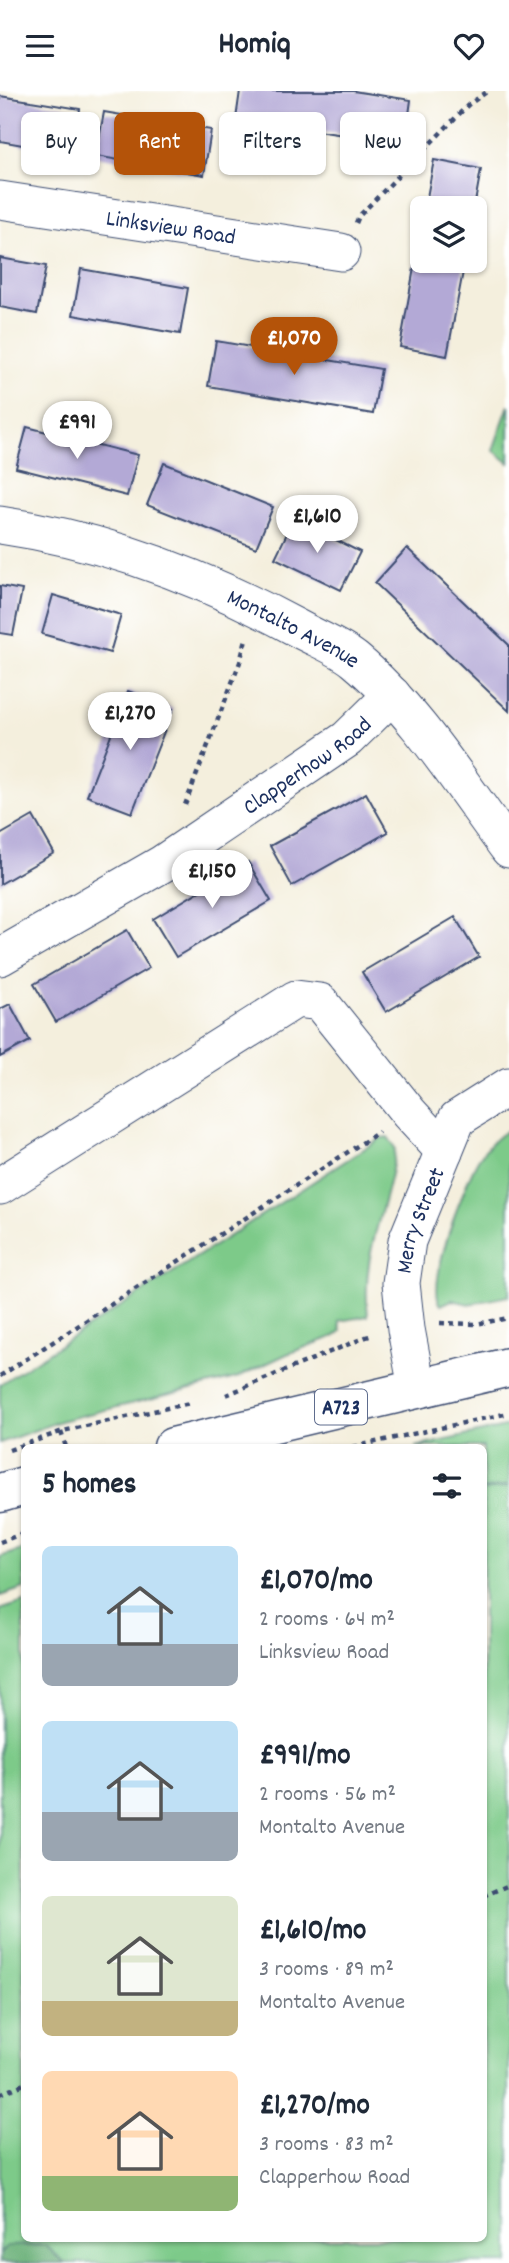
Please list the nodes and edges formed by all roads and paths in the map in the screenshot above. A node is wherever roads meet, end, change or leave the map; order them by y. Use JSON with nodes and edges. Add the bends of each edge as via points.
{"nodes":[{"id":1,"x":488,"y":91,"type":"edge"},
{"id":2,"x":0,"y":200,"type":"edge"},
{"id":3,"x":341,"y":252,"type":"joint"},
{"id":4,"x":0,"y":525,"type":"edge"},
{"id":5,"x":255,"y":605,"type":"junction"},
{"id":6,"x":392,"y":695,"type":"junction"},
{"id":7,"x":182,"y":814,"type":"dead end"},
{"id":8,"x":509,"y":849,"type":"edge"},
{"id":9,"x":0,"y":957,"type":"edge"},
{"id":10,"x":509,"y":1086,"type":"edge"},
{"id":11,"x":409,"y":1113,"type":"junction"},
{"id":12,"x":444,"y":1151,"type":"junction"},
{"id":13,"x":0,"y":1185,"type":"edge"},
{"id":14,"x":509,"y":1318,"type":"edge"},
{"id":15,"x":406,"y":1329,"type":"junction"},
{"id":16,"x":509,"y":1367,"type":"edge"},
{"id":17,"x":0,"y":1376,"type":"edge"},
{"id":18,"x":417,"y":1388,"type":"junction"},
{"id":19,"x":226,"y":1395,"type":"dead end"},
{"id":20,"x":199,"y":1401,"type":"dead end"},
{"id":21,"x":509,"y":1413,"type":"edge"},
{"id":22,"x":61,"y":1432,"type":"junction"},
{"id":23,"x":26,"y":1444,"type":"edge"},
{"id":24,"x":65,"y":1444,"type":"edge"},
{"id":25,"x":185,"y":1444,"type":"edge"},
{"id":26,"x":367,"y":1444,"type":"edge"},
{"id":27,"x":21,"y":1446,"type":"edge"},
{"id":28,"x":0,"y":1453,"type":"edge"},
{"id":29,"x":21,"y":1487,"type":"edge"},
{"id":30,"x":0,"y":1493,"type":"edge"},
{"id":31,"x":21,"y":1534,"type":"edge"},
{"id":32,"x":0,"y":1542,"type":"edge"},
{"id":33,"x":509,"y":1885,"type":"edge"},
{"id":34,"x":487,"y":1894,"type":"edge"},
{"id":35,"x":21,"y":2085,"type":"edge"},
{"id":36,"x":0,"y":2094,"type":"edge"}],
"edges":[{"from":1,"to":3,"type":"path","via":[[468,105],[359,216]]},
{"from":2,"to":3,"type":"street","name":"Linksview Road"},
{"from":4,"to":5,"type":"street","name":"Montalto Avenue","via":[[47,531],[163,567]]},
{"from":5,"to":6,"type":"street","name":"Montalto Avenue","via":[[353,658]]},
{"from":5,"to":7,"type":"path","via":[[240,662]]},
{"from":6,"to":8,"type":"street","name":"Montalto Avenue"},
{"from":6,"to":9,"type":"street","name":"Clapperhow Road","via":[[347,739],[162,865]]},
{"from":10,"to":12,"type":"street","name":"Merry Street","via":[[457,1119]]},
{"from":11,"to":12,"type":"street"},
{"from":11,"to":13,"type":"street","via":[[320,1002],[296,999]]},
{"from":11,"to":17,"type":"path"},
{"from":12,"to":15,"type":"street","name":"Merry Street","via":[[407,1241],[401,1283]]},
{"from":14,"to":15,"type":"path"},
{"from":15,"to":18,"type":"street","name":"Merry Street"},
{"from":15,"to":19,"type":"path","via":[[366,1337]]},
{"from":16,"to":18,"type":"main road","number":"A723"},
{"from":18,"to":25,"type":"main road","number":"A723"},
{"from":20,"to":22,"type":"path"},
{"from":21,"to":26,"type":"path"},
{"from":22,"to":23,"type":"path"},
{"from":22,"to":24,"type":"path"},
{"from":27,"to":28,"type":"path"},
{"from":29,"to":30,"type":"main road"},
{"from":31,"to":32,"type":"path"},
{"from":33,"to":34,"type":"path"},
{"from":35,"to":36,"type":"path"}]}
